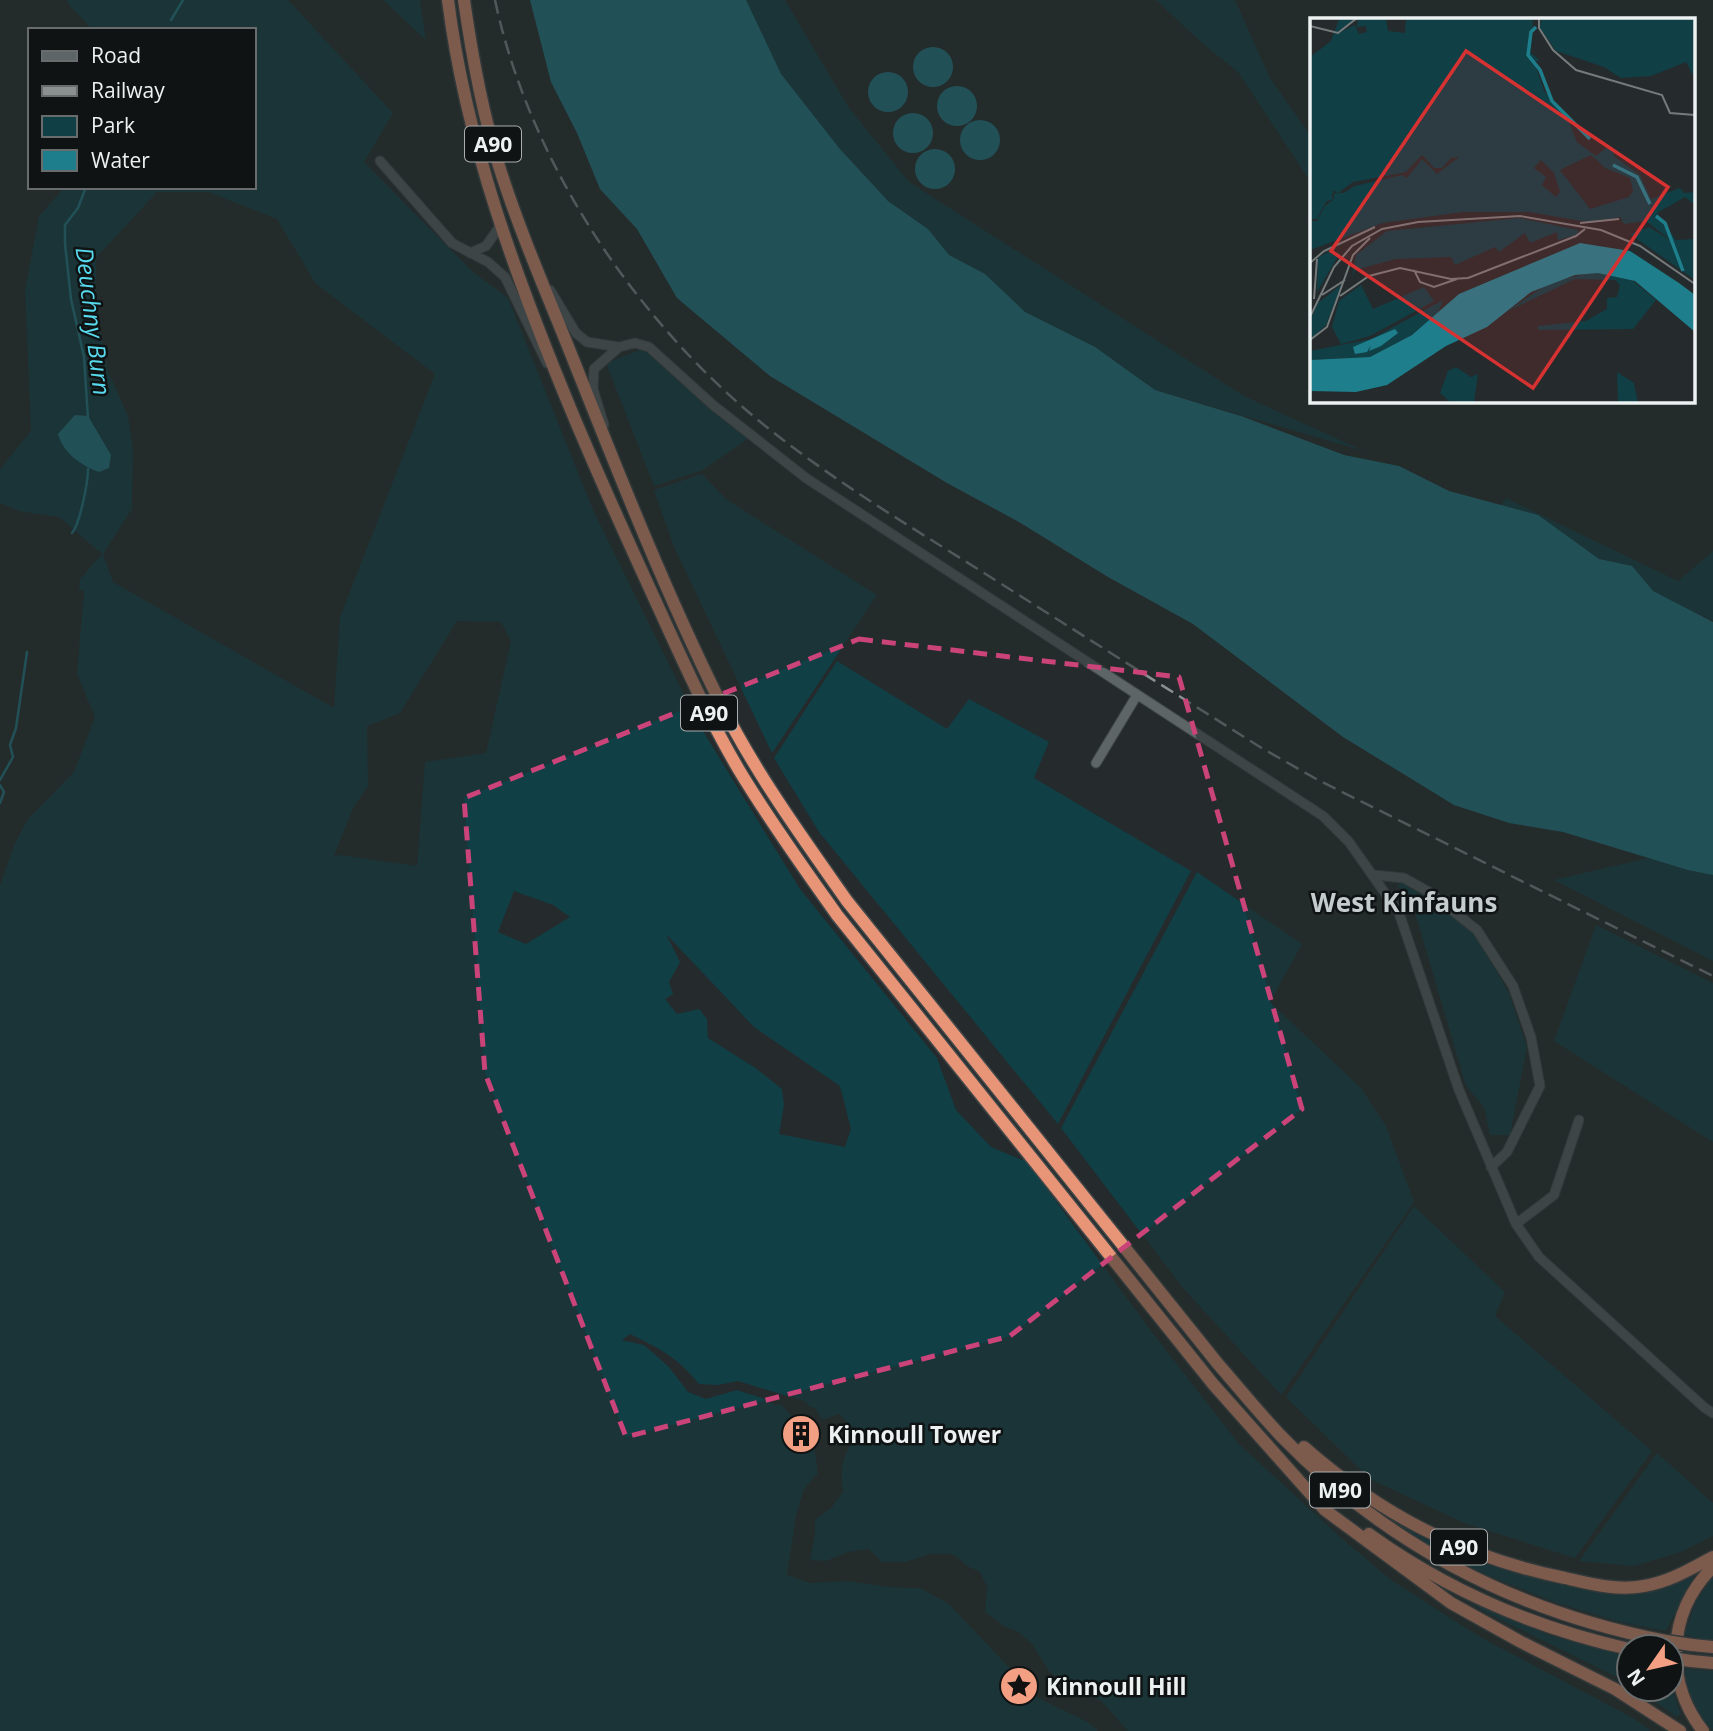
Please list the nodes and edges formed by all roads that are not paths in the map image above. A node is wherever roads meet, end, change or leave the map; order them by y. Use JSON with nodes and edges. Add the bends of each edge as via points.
{"nodes":[{"id":1,"x":448,"y":0,"type":"edge"},
{"id":2,"x":464,"y":0,"type":"edge"},
{"id":3,"x":380,"y":161,"type":"dead end"},
{"id":4,"x":500,"y":226,"type":"junction"},
{"id":5,"x":470,"y":253,"type":"junction"},
{"id":6,"x":540,"y":273,"type":"junction"},
{"id":7,"x":619,"y":347,"type":"junction"},
{"id":8,"x":558,"y":379,"type":"junction"},
{"id":9,"x":608,"y":448,"type":"junction"},
{"id":10,"x":1138,"y":695,"type":"junction"},
{"id":11,"x":1096,"y":763,"type":"dead end"},
{"id":12,"x":1374,"y":875,"type":"junction"},
{"id":13,"x":1579,"y":1120,"type":"dead end"},
{"id":14,"x":1491,"y":1167,"type":"junction"},
{"id":15,"x":1516,"y":1224,"type":"junction"},
{"id":16,"x":1243,"y":1394,"type":"junction"},
{"id":17,"x":1713,"y":1413,"type":"edge"},
{"id":18,"x":1257,"y":1434,"type":"junction"},
{"id":19,"x":1713,"y":1557,"type":"edge"},
{"id":20,"x":1713,"y":1567,"type":"edge"},
{"id":21,"x":1615,"y":1646,"type":"edge"},
{"id":22,"x":1713,"y":1647,"type":"edge"},
{"id":23,"x":1685,"y":1660,"type":"edge"},
{"id":24,"x":1713,"y":1663,"type":"edge"},
{"id":25,"x":1680,"y":1731,"type":"edge"},
{"id":26,"x":1703,"y":1731,"type":"edge"}],
"edges":[{"from":1,"to":4,"type":"highway","number":"A90","via":[[454,50]]},
{"from":2,"to":6,"type":"highway","number":"A90","via":[[495,153]]},
{"from":3,"to":5,"type":"street","via":[[453,243]]},
{"from":4,"to":5,"type":"street","via":[[486,246]]},
{"from":4,"to":8,"type":"highway","number":"A90"},
{"from":5,"to":8,"type":"street","via":[[505,277],[544,360]]},
{"from":6,"to":7,"type":"street","via":[[576,333],[587,342]]},
{"from":6,"to":9,"type":"highway","number":"A90"},
{"from":7,"to":9,"type":"street","via":[[596,365],[592,377]]},
{"from":7,"to":10,"type":"street","via":[[635,343],[649,347],[713,405],[806,478]]},
{"from":8,"to":18,"type":"highway","number":"A90","via":[[705,705],[781,835],[837,915]]},
{"from":9,"to":16,"type":"highway","number":"A90","via":[[720,702],[795,827],[856,912]]},
{"from":10,"to":11,"type":"street"},
{"from":10,"to":12,"type":"street","via":[[1323,816]]},
{"from":12,"to":14,"type":"street","via":[[1399,913],[1459,1090]]},
{"from":12,"to":14,"type":"street","via":[[1404,878],[1429,892],[1476,930],[1513,986],[1531,1037],[1540,1086],[1507,1152]]},
{"from":13,"to":15,"type":"street","via":[[1554,1195]]},
{"from":14,"to":15,"type":"street"},
{"from":15,"to":17,"type":"street","via":[[1539,1257]]},
{"from":16,"to":19,"type":"highway","number":"A90","via":[[1315,1457],[1380,1504],[1417,1528],[1476,1554],[1548,1575],[1625,1588],[1661,1583]]},
{"from":16,"to":22,"type":"highway","number":"M90","bridge":true,"via":[[1318,1471],[1375,1518],[1475,1579],[1606,1628]]},
{"from":18,"to":21,"type":"highway","number":"M90","via":[[1356,1524],[1449,1584],[1527,1620]]},
{"from":18,"to":25,"type":"highway","number":"A90","via":[[1325,1510],[1401,1569],[1451,1603],[1615,1689]]},
{"from":20,"to":26,"type":"highway","via":[[1702,1577],[1682,1616],[1675,1650],[1682,1696]]},
{"from":23,"to":24,"type":"highway","bridge":true}]}
